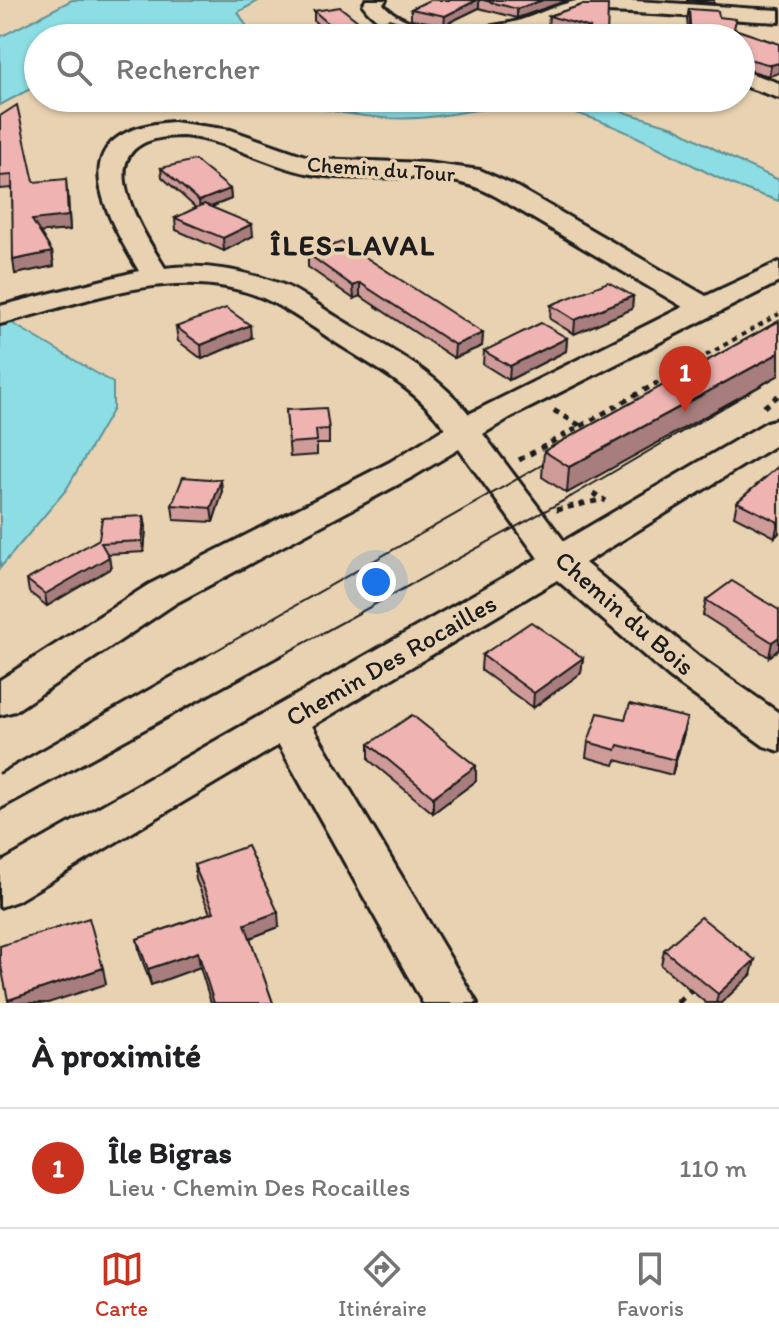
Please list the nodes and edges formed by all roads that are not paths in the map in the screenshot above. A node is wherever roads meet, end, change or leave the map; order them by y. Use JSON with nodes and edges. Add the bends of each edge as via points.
{"nodes":[{"id":1,"x":376,"y":0,"type":"edge"},
{"id":2,"x":655,"y":9,"type":"junction"},
{"id":3,"x":779,"y":16,"type":"edge"},
{"id":4,"x":400,"y":24,"type":"edge"},
{"id":5,"x":527,"y":24,"type":"edge"},
{"id":6,"x":652,"y":24,"type":"edge"},
{"id":7,"x":755,"y":82,"type":"edge"},
{"id":8,"x":779,"y":91,"type":"edge"},
{"id":9,"x":779,"y":271,"type":"edge"},
{"id":10,"x":156,"y":276,"type":"junction"},
{"id":11,"x":705,"y":308,"type":"junction"},
{"id":12,"x":0,"y":315,"type":"edge"},
{"id":13,"x":465,"y":429,"type":"junction"},
{"id":14,"x":779,"y":429,"type":"edge"},
{"id":15,"x":560,"y":562,"type":"junction"},
{"id":16,"x":0,"y":700,"type":"edge"},
{"id":17,"x":287,"y":721,"type":"junction"},
{"id":18,"x":779,"y":735,"type":"edge"},
{"id":19,"x":0,"y":887,"type":"edge"},
{"id":20,"x":451,"y":1003,"type":"edge"}],
"edges":[{"from":1,"to":4,"type":"street","via":[[377,12]]},
{"from":2,"to":3,"type":"street"},
{"from":2,"to":5,"type":"street","via":[[585,6]]},
{"from":2,"to":6,"type":"street"},
{"from":7,"to":8,"type":"street"},
{"from":9,"to":11,"type":"street"},
{"from":10,"to":11,"type":"street","name":"Chemin du Tour","via":[[120,214],[110,167],[114,153],[134,137],[186,129],[227,137],[301,165],[435,172],[487,181]]},
{"from":10,"to":12,"type":"street"},
{"from":10,"to":13,"type":"street","via":[[227,277],[275,292],[417,380]]},
{"from":11,"to":13,"type":"street"},
{"from":13,"to":15,"type":"street","name":"Chemin du Bois"},
{"from":13,"to":16,"type":"street","via":[[402,469],[162,594]]},
{"from":14,"to":15,"type":"street","name":"Chemin Des Rocailles"},
{"from":15,"to":17,"type":"street","name":"Chemin Des Rocailles"},
{"from":15,"to":18,"type":"street","name":"Chemin du Bois","via":[[684,667]]},
{"from":17,"to":19,"type":"street","name":"Chemin Des Rocailles"},
{"from":17,"to":20,"type":"street"}]}
